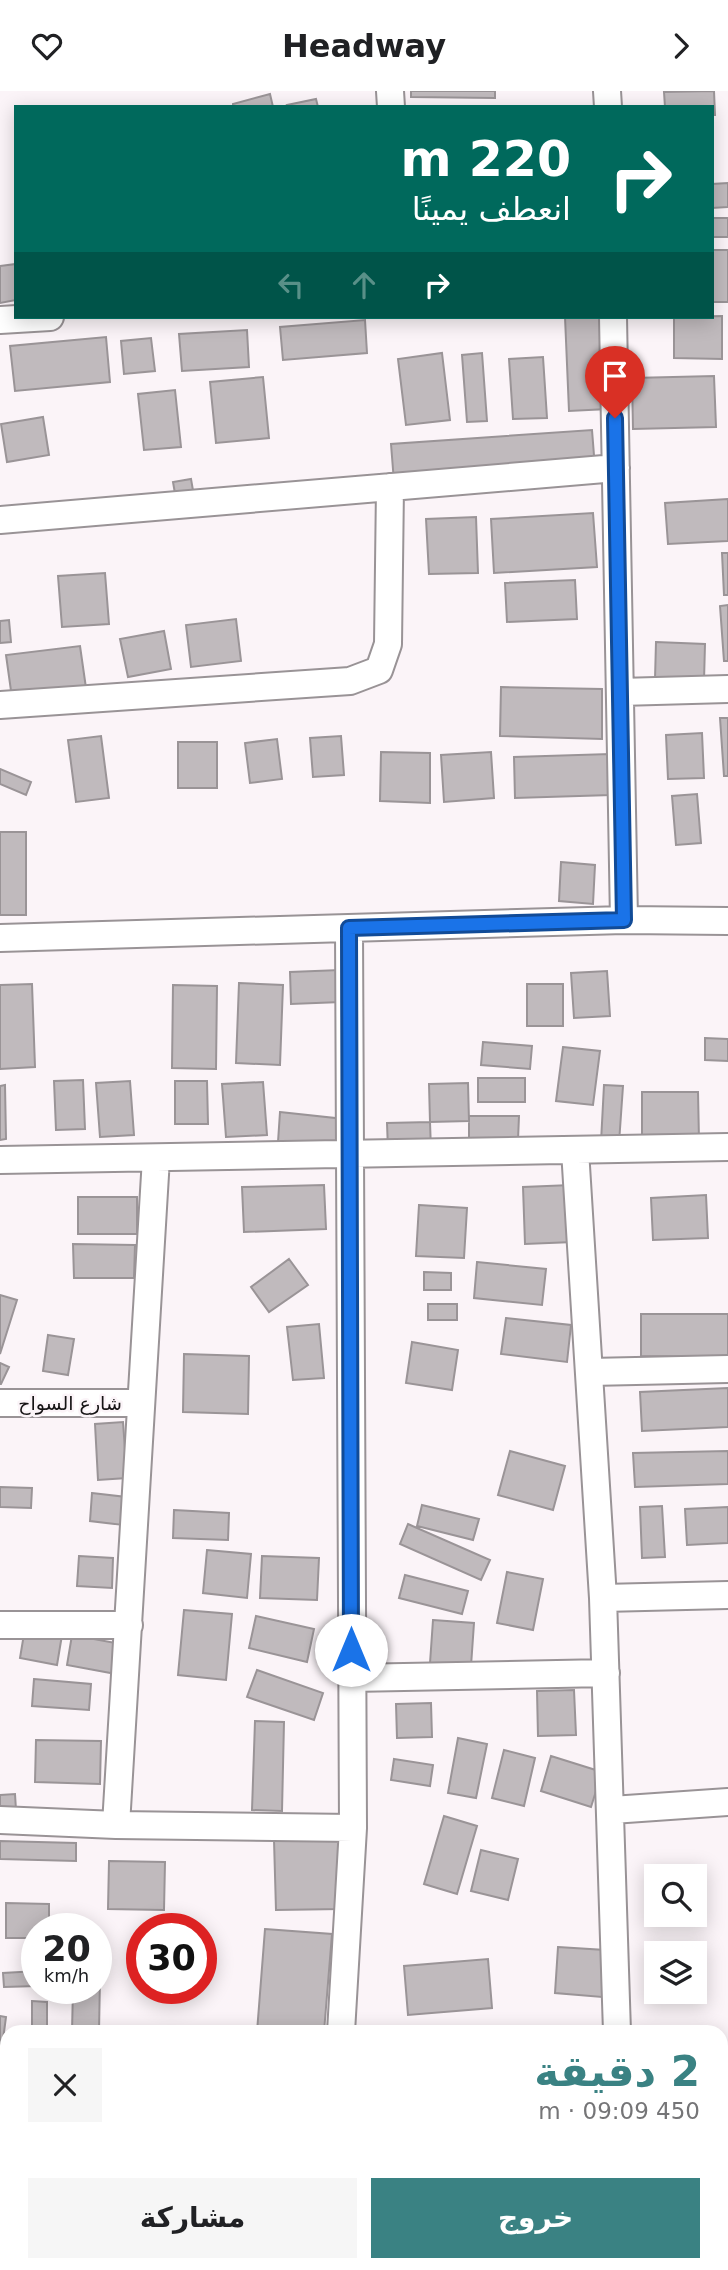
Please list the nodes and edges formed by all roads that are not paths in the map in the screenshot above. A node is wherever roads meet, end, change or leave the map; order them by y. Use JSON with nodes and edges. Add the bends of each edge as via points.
{"nodes":[{"id":1,"x":613,"y":319,"type":"edge"},
{"id":2,"x":616,"y":468,"type":"junction"},
{"id":3,"x":390,"y":487,"type":"junction"},
{"id":4,"x":0,"y":520,"type":"edge"},
{"id":5,"x":728,"y":688,"type":"edge"},
{"id":6,"x":620,"y":692,"type":"junction"},
{"id":7,"x":0,"y":705,"type":"edge"},
{"id":8,"x":624,"y":920,"type":"junction"},
{"id":9,"x":728,"y":921,"type":"edge"},
{"id":10,"x":349,"y":928,"type":"junction"},
{"id":11,"x":0,"y":937,"type":"edge"},
{"id":12,"x":728,"y":1147,"type":"edge"},
{"id":13,"x":575,"y":1150,"type":"junction"},
{"id":14,"x":351,"y":1154,"type":"junction"},
{"id":15,"x":156,"y":1158,"type":"junction"},
{"id":16,"x":0,"y":1160,"type":"edge"},
{"id":17,"x":728,"y":1369,"type":"edge"},
{"id":18,"x":590,"y":1372,"type":"junction"},
{"id":19,"x":0,"y":1403,"type":"edge"},
{"id":20,"x":141,"y":1403,"type":"junction"},
{"id":21,"x":728,"y":1595,"type":"edge"},
{"id":22,"x":603,"y":1598,"type":"junction"},
{"id":23,"x":129,"y":1625,"type":"junction"},
{"id":24,"x":0,"y":1626,"type":"edge"},
{"id":25,"x":606,"y":1673,"type":"junction"},
{"id":26,"x":351,"y":1678,"type":"junction"},
{"id":27,"x":728,"y":1802,"type":"edge"},
{"id":28,"x":612,"y":1810,"type":"junction"},
{"id":29,"x":0,"y":1820,"type":"edge"},
{"id":30,"x":116,"y":1825,"type":"junction"},
{"id":31,"x":353,"y":1828,"type":"junction"},
{"id":32,"x":341,"y":2025,"type":"edge"},
{"id":33,"x":617,"y":2025,"type":"edge"}],
"edges":[{"from":1,"to":2,"type":"street"},
{"from":2,"to":3,"type":"street"},
{"from":2,"to":6,"type":"street"},
{"from":3,"to":4,"type":"street"},
{"from":3,"to":7,"type":"street","via":[[388,644],[379,670],[350,681]]},
{"from":5,"to":6,"type":"street"},
{"from":6,"to":8,"type":"street"},
{"from":8,"to":9,"type":"street"},
{"from":8,"to":10,"type":"street"},
{"from":10,"to":11,"type":"street"},
{"from":10,"to":14,"type":"street"},
{"from":12,"to":13,"type":"street"},
{"from":13,"to":14,"type":"street"},
{"from":13,"to":18,"type":"street"},
{"from":14,"to":15,"type":"street"},
{"from":14,"to":26,"type":"street"},
{"from":15,"to":16,"type":"street"},
{"from":15,"to":20,"type":"street"},
{"from":17,"to":18,"type":"street"},
{"from":18,"to":22,"type":"street"},
{"from":19,"to":20,"type":"street","name":"شارع السواح"},
{"from":20,"to":23,"type":"street"},
{"from":21,"to":22,"type":"street"},
{"from":22,"to":25,"type":"street"},
{"from":23,"to":24,"type":"street"},
{"from":23,"to":30,"type":"street"},
{"from":25,"to":26,"type":"street"},
{"from":25,"to":28,"type":"street"},
{"from":26,"to":31,"type":"street"},
{"from":27,"to":28,"type":"street"},
{"from":28,"to":33,"type":"street"},
{"from":29,"to":30,"type":"street"},
{"from":30,"to":31,"type":"street"},
{"from":31,"to":32,"type":"street"}]}
